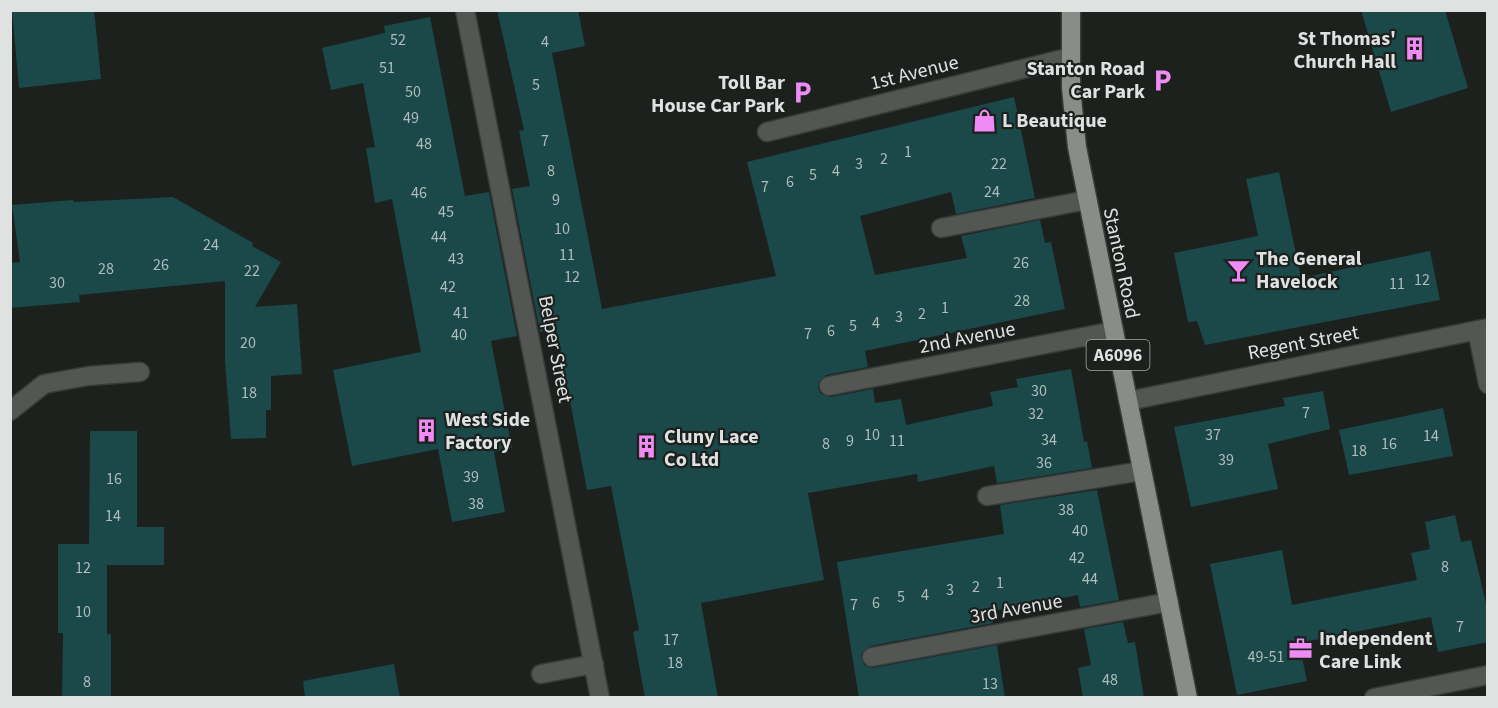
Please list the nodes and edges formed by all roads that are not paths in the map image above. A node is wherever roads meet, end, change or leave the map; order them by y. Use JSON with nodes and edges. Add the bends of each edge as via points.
{"nodes":[{"id":1,"x":465,"y":10,"type":"edge"},
{"id":2,"x":1071,"y":10,"type":"edge"},
{"id":3,"x":1071,"y":57,"type":"junction"},
{"id":4,"x":767,"y":132,"type":"dead end"},
{"id":5,"x":1087,"y":200,"type":"junction"},
{"id":6,"x":941,"y":228,"type":"dead end"},
{"id":7,"x":1482,"y":329,"type":"edge"},
{"id":8,"x":1114,"y":332,"type":"junction"},
{"id":9,"x":140,"y":372,"type":"dead end"},
{"id":10,"x":1488,"y":384,"type":"edge"},
{"id":11,"x":829,"y":386,"type":"dead end"},
{"id":12,"x":1128,"y":401,"type":"junction"},
{"id":13,"x":10,"y":411,"type":"edge"},
{"id":14,"x":1142,"y":471,"type":"junction"},
{"id":15,"x":987,"y":496,"type":"dead end"},
{"id":16,"x":1169,"y":602,"type":"junction"},
{"id":17,"x":872,"y":657,"type":"dead end"},
{"id":18,"x":594,"y":664,"type":"junction"},
{"id":19,"x":541,"y":674,"type":"dead end"},
{"id":20,"x":1488,"y":675,"type":"edge"},
{"id":21,"x":600,"y":698,"type":"edge"},
{"id":22,"x":1188,"y":698,"type":"edge"},
{"id":23,"x":1374,"y":698,"type":"edge"}],
"edges":[{"from":1,"to":18,"type":"street","name":"Belper Street"},
{"from":2,"to":3,"type":"main road","name":"Stanton Road","number":"A6096"},
{"from":3,"to":4,"type":"street","name":"1st Avenue"},
{"from":3,"to":5,"type":"main road","name":"Stanton Road","number":"A6096","via":[[1073,120]]},
{"from":5,"to":6,"type":"street"},
{"from":5,"to":8,"type":"main road","name":"Stanton Road","number":"A6096"},
{"from":7,"to":10,"type":"street"},
{"from":7,"to":12,"type":"street","name":"Regent Street"},
{"from":8,"to":11,"type":"street","name":"2nd Avenue"},
{"from":8,"to":12,"type":"main road","name":"Stanton Road","number":"A6096"},
{"from":9,"to":13,"type":"street","via":[[44,384]]},
{"from":12,"to":14,"type":"main road","name":"Stanton Road","number":"A6096"},
{"from":14,"to":15,"type":"street"},
{"from":14,"to":16,"type":"main road","name":"Stanton Road","number":"A6096"},
{"from":16,"to":17,"type":"street","name":"3rd Avenue"},
{"from":16,"to":22,"type":"main road","name":"Stanton Road","number":"A6096"},
{"from":18,"to":19,"type":"street"},
{"from":18,"to":21,"type":"street","name":"Belper Street"},
{"from":20,"to":23,"type":"street"}]}
